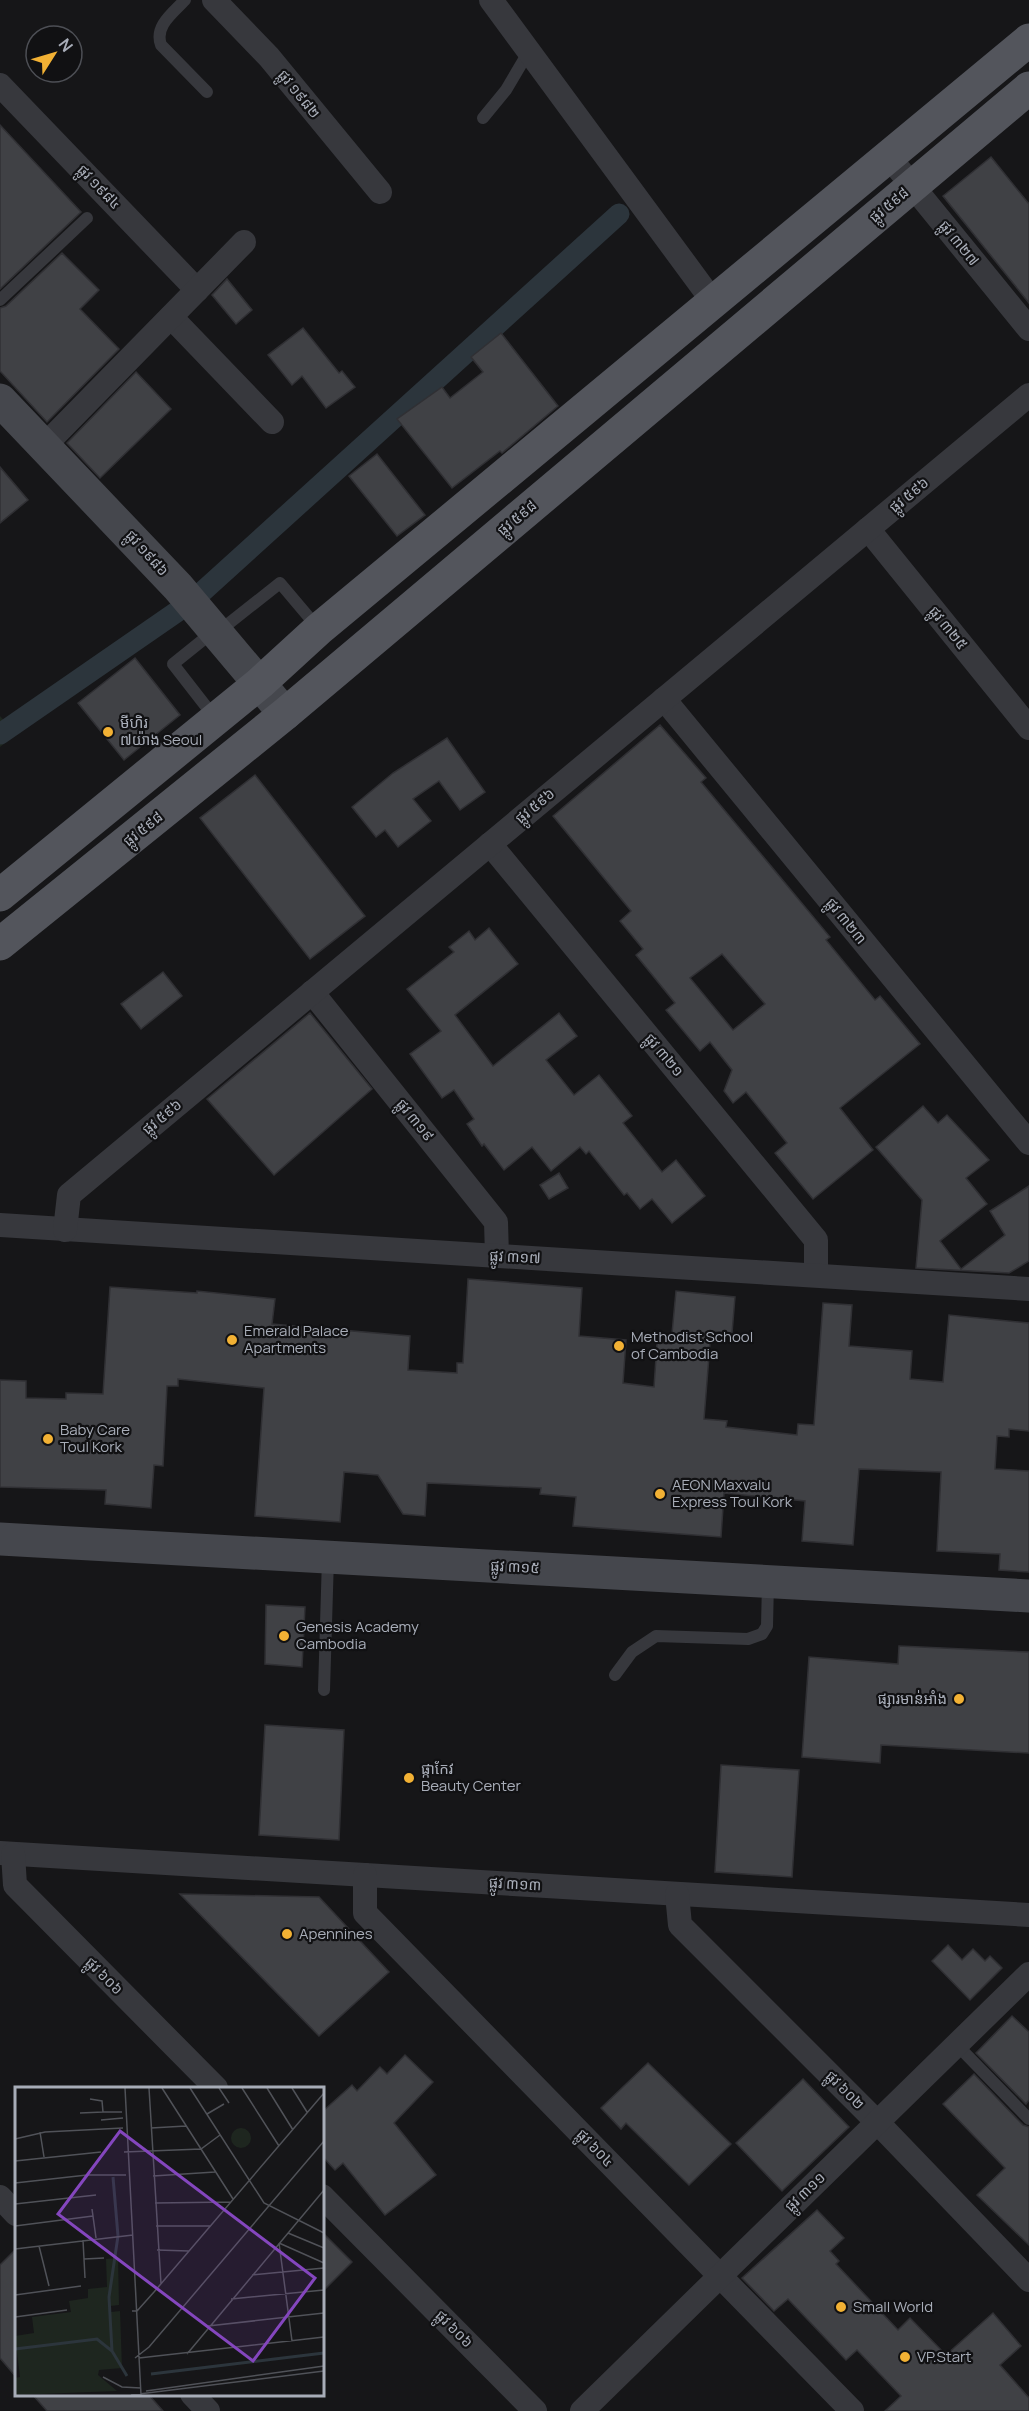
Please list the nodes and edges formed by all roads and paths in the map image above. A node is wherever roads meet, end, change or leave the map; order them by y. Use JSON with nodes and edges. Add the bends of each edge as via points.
{"nodes":[{"id":1,"x":185,"y":0,"type":"edge"},
{"id":2,"x":214,"y":0,"type":"edge"},
{"id":3,"x":491,"y":0,"type":"edge"},
{"id":4,"x":1029,"y":40,"type":"edge"},
{"id":5,"x":529,"y":51,"type":"junction"},
{"id":6,"x":0,"y":85,"type":"edge"},
{"id":7,"x":1029,"y":88,"type":"edge"},
{"id":8,"x":207,"y":92,"type":"dead end"},
{"id":9,"x":483,"y":118,"type":"dead end"},
{"id":10,"x":889,"y":157,"type":"junction"},
{"id":11,"x":912,"y":185,"type":"junction"},
{"id":12,"x":380,"y":192,"type":"dead end"},
{"id":13,"x":87,"y":218,"type":"dead end"},
{"id":14,"x":244,"y":242,"type":"dead end"},
{"id":15,"x":197,"y":290,"type":"junction"},
{"id":16,"x":0,"y":300,"type":"edge"},
{"id":17,"x":714,"y":303,"type":"junction"},
{"id":18,"x":171,"y":317,"type":"junction"},
{"id":19,"x":1029,"y":329,"type":"edge"},
{"id":20,"x":1029,"y":394,"type":"edge"},
{"id":21,"x":0,"y":400,"type":"edge"},
{"id":22,"x":272,"y":422,"type":"dead end"},
{"id":23,"x":45,"y":445,"type":"junction"},
{"id":24,"x":868,"y":529,"type":"junction"},
{"id":25,"x":212,"y":627,"type":"junction"},
{"id":26,"x":319,"y":629,"type":"junction"},
{"id":27,"x":260,"y":683,"type":"junction"},
{"id":28,"x":664,"y":699,"type":"junction"},
{"id":29,"x":285,"y":714,"type":"junction"},
{"id":30,"x":216,"y":719,"type":"junction"},
{"id":31,"x":1029,"y":728,"type":"edge"},
{"id":32,"x":88,"y":823,"type":"junction"},
{"id":33,"x":490,"y":844,"type":"junction"},
{"id":34,"x":110,"y":855,"type":"junction"},
{"id":35,"x":0,"y":895,"type":"edge"},
{"id":36,"x":0,"y":944,"type":"edge"},
{"id":37,"x":312,"y":992,"type":"junction"},
{"id":38,"x":1029,"y":1143,"type":"edge"},
{"id":39,"x":0,"y":1226,"type":"edge"},
{"id":40,"x":66,"y":1230,"type":"junction"},
{"id":41,"x":497,"y":1256,"type":"junction"},
{"id":42,"x":816,"y":1274,"type":"junction"},
{"id":43,"x":1029,"y":1289,"type":"edge"},
{"id":44,"x":0,"y":1539,"type":"edge"},
{"id":45,"x":328,"y":1557,"type":"junction"},
{"id":46,"x":768,"y":1581,"type":"junction"},
{"id":47,"x":1029,"y":1596,"type":"edge"},
{"id":48,"x":615,"y":1675,"type":"dead end"},
{"id":49,"x":324,"y":1690,"type":"dead end"},
{"id":50,"x":6,"y":1853,"type":"edge"},
{"id":51,"x":365,"y":1875,"type":"junction"},
{"id":52,"x":677,"y":1894,"type":"junction"},
{"id":53,"x":1029,"y":1915,"type":"edge"},
{"id":54,"x":1029,"y":1974,"type":"edge"},
{"id":55,"x":957,"y":2045,"type":"junction"},
{"id":56,"x":215,"y":2087,"type":"edge"},
{"id":57,"x":1029,"y":2119,"type":"edge"},
{"id":58,"x":878,"y":2123,"type":"junction"},
{"id":59,"x":0,"y":2197,"type":"edge"},
{"id":60,"x":324,"y":2198,"type":"edge"},
{"id":61,"x":15,"y":2213,"type":"edge"},
{"id":62,"x":720,"y":2275,"type":"junction"},
{"id":63,"x":1029,"y":2280,"type":"edge"},
{"id":64,"x":194,"y":2396,"type":"edge"},
{"id":65,"x":208,"y":2411,"type":"edge"},
{"id":66,"x":535,"y":2411,"type":"edge"},
{"id":67,"x":582,"y":2411,"type":"edge"},
{"id":68,"x":852,"y":2411,"type":"edge"}],
"edges":[{"from":1,"to":8,"type":"lane","via":[[160,27],[158,37],[161,45]]},
{"from":2,"to":12,"type":"street","name":"ផ្លូវ ១៩៨២","via":[[269,57]]},
{"from":3,"to":5,"type":"street"},
{"from":4,"to":10,"type":"main road"},
{"from":5,"to":9,"type":"lane","via":[[506,90]]},
{"from":5,"to":17,"type":"street"},
{"from":6,"to":15,"type":"street","name":"ផ្លូវ ១៩៨៤"},
{"from":7,"to":11,"type":"main road","name":"ផ្លូវ ៥៩៨"},
{"from":10,"to":11,"type":"street","name":"ផ្លូវ ៣២៧"},
{"from":10,"to":17,"type":"main road"},
{"from":11,"to":19,"type":"street","name":"ផ្លូវ ៣២៧"},
{"from":11,"to":29,"type":"main road","name":"ផ្លូវ ៥៩៨"},
{"from":13,"to":16,"type":"lane"},
{"from":14,"to":15,"type":"street"},
{"from":15,"to":18,"type":"street"},
{"from":17,"to":26,"type":"main road"},
{"from":18,"to":22,"type":"street"},
{"from":18,"to":23,"type":"street"},
{"from":20,"to":24,"type":"street","name":"ផ្លូវ ៥៩៦"},
{"from":21,"to":23,"type":"street","name":"ផ្លូវ ១៩៨៦"},
{"from":23,"to":25,"type":"street","name":"ផ្លូវ ១៩៨៦"},
{"from":24,"to":28,"type":"street","name":"ផ្លូវ ៥៩៦"},
{"from":24,"to":31,"type":"street","name":"ផ្លូវ ៣២៥"},
{"from":25,"to":26,"type":"lane","via":[[280,583]]},
{"from":25,"to":27,"type":"street","name":"ផ្លូវ ១៩៨៦"},
{"from":25,"to":30,"type":"lane","via":[[173,664]]},
{"from":26,"to":27,"type":"main road"},
{"from":27,"to":29,"type":"street","name":"ផ្លូវ ១៩៨៦"},
{"from":27,"to":30,"type":"main road"},
{"from":28,"to":33,"type":"street","name":"ផ្លូវ ៥៩៦"},
{"from":28,"to":38,"type":"street","name":"ផ្លូវ ៣២៣"},
{"from":29,"to":34,"type":"main road","name":"ផ្លូវ ៥៩៨"},
{"from":30,"to":32,"type":"main road"},
{"from":32,"to":34,"type":"main road"},
{"from":32,"to":35,"type":"main road"},
{"from":33,"to":37,"type":"street","name":"ផ្លូវ ៥៩៦"},
{"from":33,"to":42,"type":"street","name":"ផ្លូវ ៣២១","via":[[816,1240]]},
{"from":34,"to":36,"type":"main road","name":"ផ្លូវ ៥៩៨"},
{"from":37,"to":40,"type":"street","name":"ផ្លូវ ៥៩៦","via":[[69,1194]]},
{"from":37,"to":41,"type":"street","name":"ផ្លូវ ៣១៩","via":[[496,1222]]},
{"from":39,"to":40,"type":"street","name":"ផ្លូវ ៣១៧"},
{"from":40,"to":41,"type":"street","name":"ផ្លូវ ៣១៧"},
{"from":41,"to":42,"type":"street","name":"ផ្លូវ ៣១៧"},
{"from":42,"to":43,"type":"street","name":"ផ្លូវ ៣១៧"},
{"from":44,"to":45,"type":"street","name":"ផ្លូវ ៣១៥"},
{"from":45,"to":46,"type":"street","name":"ផ្លូវ ៣១៥"},
{"from":45,"to":49,"type":"lane"},
{"from":46,"to":47,"type":"street","name":"ផ្លូវ ៣១៥"},
{"from":46,"to":48,"type":"lane","via":[[767,1626],[762,1634],[748,1639],[656,1636],[632,1652]]},
{"from":50,"to":51,"type":"street","name":"ផ្លូវ ៣១៣"},
{"from":50,"to":56,"type":"street","name":"ផ្លូវ ៦០៦","via":[[15,1885]]},
{"from":51,"to":52,"type":"street","name":"ផ្លូវ ៣១៣"},
{"from":51,"to":62,"type":"street","name":"ផ្លូវ ៦០៤","via":[[365,1913]]},
{"from":52,"to":53,"type":"street","name":"ផ្លូវ ៣១៣"},
{"from":52,"to":58,"type":"street","name":"ផ្លូវ ៦០២","via":[[680,1925]]},
{"from":54,"to":55,"type":"street","name":"ផ្លូវ ៣១១"},
{"from":55,"to":57,"type":"lane"},
{"from":55,"to":58,"type":"street","name":"ផ្លូវ ៣១១"},
{"from":58,"to":62,"type":"street","name":"ផ្លូវ ៣១១"},
{"from":58,"to":63,"type":"street","name":"ផ្លូវ ៦០២"},
{"from":59,"to":61,"type":"street"},
{"from":60,"to":66,"type":"street","name":"ផ្លូវ ៦០៦"},
{"from":62,"to":67,"type":"street","name":"ផ្លូវ ៣១១"},
{"from":62,"to":68,"type":"street","name":"ផ្លូវ ៦០៤"},
{"from":64,"to":65,"type":"street"}]}
